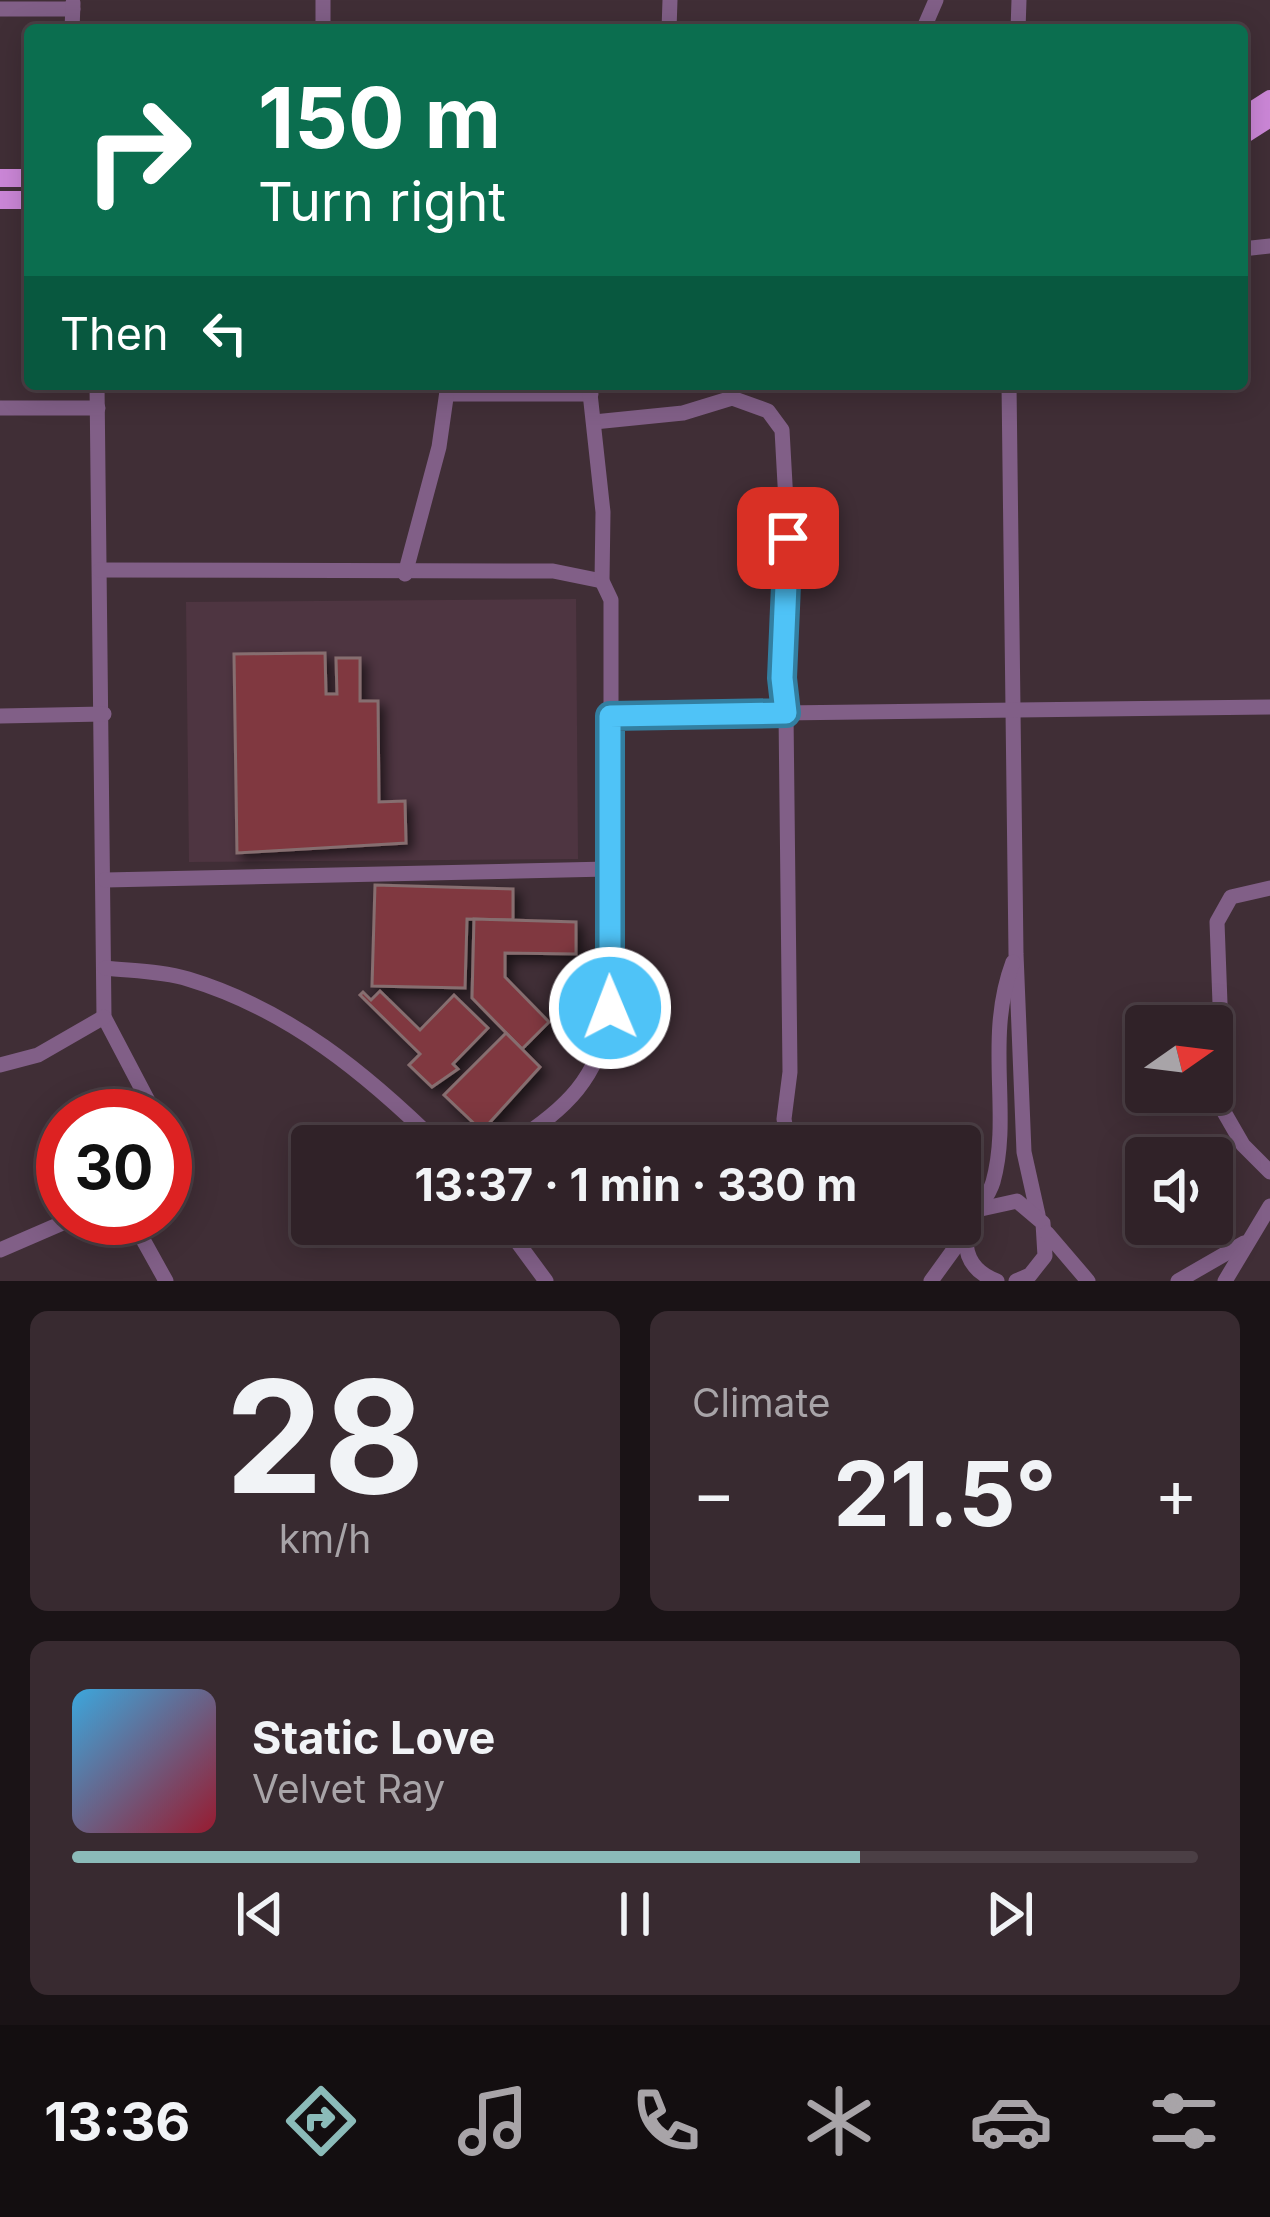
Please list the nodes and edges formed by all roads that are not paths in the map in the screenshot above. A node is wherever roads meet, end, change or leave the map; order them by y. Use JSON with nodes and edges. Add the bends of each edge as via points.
{"nodes":[{"id":1,"x":73,"y":4,"type":"edge"},
{"id":2,"x":0,"y":9,"type":"edge"},
{"id":3,"x":98,"y":390,"type":"edge"},
{"id":4,"x":448,"y":390,"type":"edge"},
{"id":5,"x":590,"y":390,"type":"edge"},
{"id":6,"x":1009,"y":390,"type":"edge"},
{"id":7,"x":0,"y":408,"type":"edge"},
{"id":8,"x":98,"y":408,"type":"junction"},
{"id":9,"x":594,"y":422,"type":"junction"},
{"id":10,"x":100,"y":570,"type":"junction"},
{"id":11,"x":405,"y":574,"type":"junction"},
{"id":12,"x":602,"y":580,"type":"junction"},
{"id":13,"x":1270,"y":706,"type":"edge"},
{"id":14,"x":1010,"y":710,"type":"junction"},
{"id":15,"x":786,"y":713,"type":"junction"},
{"id":16,"x":104,"y":714,"type":"junction"},
{"id":17,"x":0,"y":716,"type":"edge"},
{"id":18,"x":610,"y":716,"type":"junction"},
{"id":19,"x":608,"y":869,"type":"junction"},
{"id":20,"x":105,"y":880,"type":"junction"},
{"id":21,"x":1270,"y":888,"type":"edge"},
{"id":22,"x":1016,"y":954,"type":"junction"},
{"id":23,"x":105,"y":968,"type":"junction"},
{"id":24,"x":104,"y":1017,"type":"junction"},
{"id":25,"x":0,"y":1065,"type":"edge"},
{"id":26,"x":142,"y":1089,"type":"edge"},
{"id":27,"x":544,"y":1124,"type":"edge"},
{"id":28,"x":418,"y":1125,"type":"edge"},
{"id":29,"x":784,"y":1125,"type":"edge"},
{"id":30,"x":1270,"y":1172,"type":"edge"},
{"id":31,"x":1270,"y":1206,"type":"edge"},
{"id":32,"x":981,"y":1209,"type":"joint"},
{"id":33,"x":1038,"y":1215,"type":"junction"},
{"id":34,"x":1046,"y":1232,"type":"junction"},
{"id":35,"x":36,"y":1234,"type":"edge"},
{"id":36,"x":1244,"y":1243,"type":"junction"},
{"id":37,"x":146,"y":1245,"type":"edge"},
{"id":38,"x":519,"y":1245,"type":"edge"},
{"id":39,"x":954,"y":1245,"type":"edge"},
{"id":40,"x":967,"y":1245,"type":"edge"},
{"id":41,"x":0,"y":1250,"type":"edge"},
{"id":42,"x":166,"y":1281,"type":"edge"},
{"id":43,"x":546,"y":1281,"type":"edge"},
{"id":44,"x":931,"y":1281,"type":"edge"},
{"id":45,"x":997,"y":1281,"type":"edge"},
{"id":46,"x":1019,"y":1281,"type":"edge"},
{"id":47,"x":1088,"y":1281,"type":"edge"},
{"id":48,"x":1178,"y":1281,"type":"edge"},
{"id":49,"x":1225,"y":1281,"type":"edge"}],
"edges":[{"from":1,"to":2,"type":"street"},
{"from":3,"to":8,"type":"street"},
{"from":4,"to":11,"type":"street"},
{"from":5,"to":9,"type":"street"},
{"from":6,"to":14,"type":"street"},
{"from":7,"to":8,"type":"street"},
{"from":8,"to":10,"type":"street"},
{"from":9,"to":12,"type":"street"},
{"from":9,"to":15,"type":"street","via":[[683,413],[733,398],[768,411],[782,430]]},
{"from":10,"to":11,"type":"street"},
{"from":10,"to":16,"type":"street"},
{"from":11,"to":12,"type":"street","via":[[553,571]]},
{"from":12,"to":18,"type":"street","via":[[611,600]]},
{"from":13,"to":14,"type":"street"},
{"from":14,"to":15,"type":"street"},
{"from":14,"to":22,"type":"street"},
{"from":15,"to":18,"type":"street"},
{"from":15,"to":29,"type":"street"},
{"from":16,"to":17,"type":"street"},
{"from":16,"to":20,"type":"street"},
{"from":18,"to":19,"type":"street"},
{"from":19,"to":20,"type":"street"},
{"from":19,"to":27,"type":"street","via":[[606,1037],[581,1089]]},
{"from":20,"to":23,"type":"street"},
{"from":21,"to":30,"type":"street","via":[[1231,897],[1217,922],[1224,1112]]},
{"from":22,"to":32,"type":"street","via":[[996,1045],[993,1182]]},
{"from":22,"to":33,"type":"street","via":[[1024,1152]]},
{"from":23,"to":24,"type":"street"},
{"from":23,"to":28,"type":"street","via":[[187,978],[298,1027]]},
{"from":24,"to":25,"type":"street","via":[[38,1055]]},
{"from":24,"to":26,"type":"street"},
{"from":31,"to":36,"type":"street"},
{"from":32,"to":33,"type":"street","via":[[1004,1200]]},
{"from":33,"to":34,"type":"street"},
{"from":34,"to":46,"type":"street","via":[[1045,1256]]},
{"from":34,"to":47,"type":"street"},
{"from":35,"to":41,"type":"street"},
{"from":36,"to":48,"type":"street"},
{"from":36,"to":49,"type":"street"},
{"from":37,"to":42,"type":"street"},
{"from":38,"to":43,"type":"street"},
{"from":39,"to":44,"type":"street"},
{"from":40,"to":45,"type":"street","via":[[969,1257]]}]}
